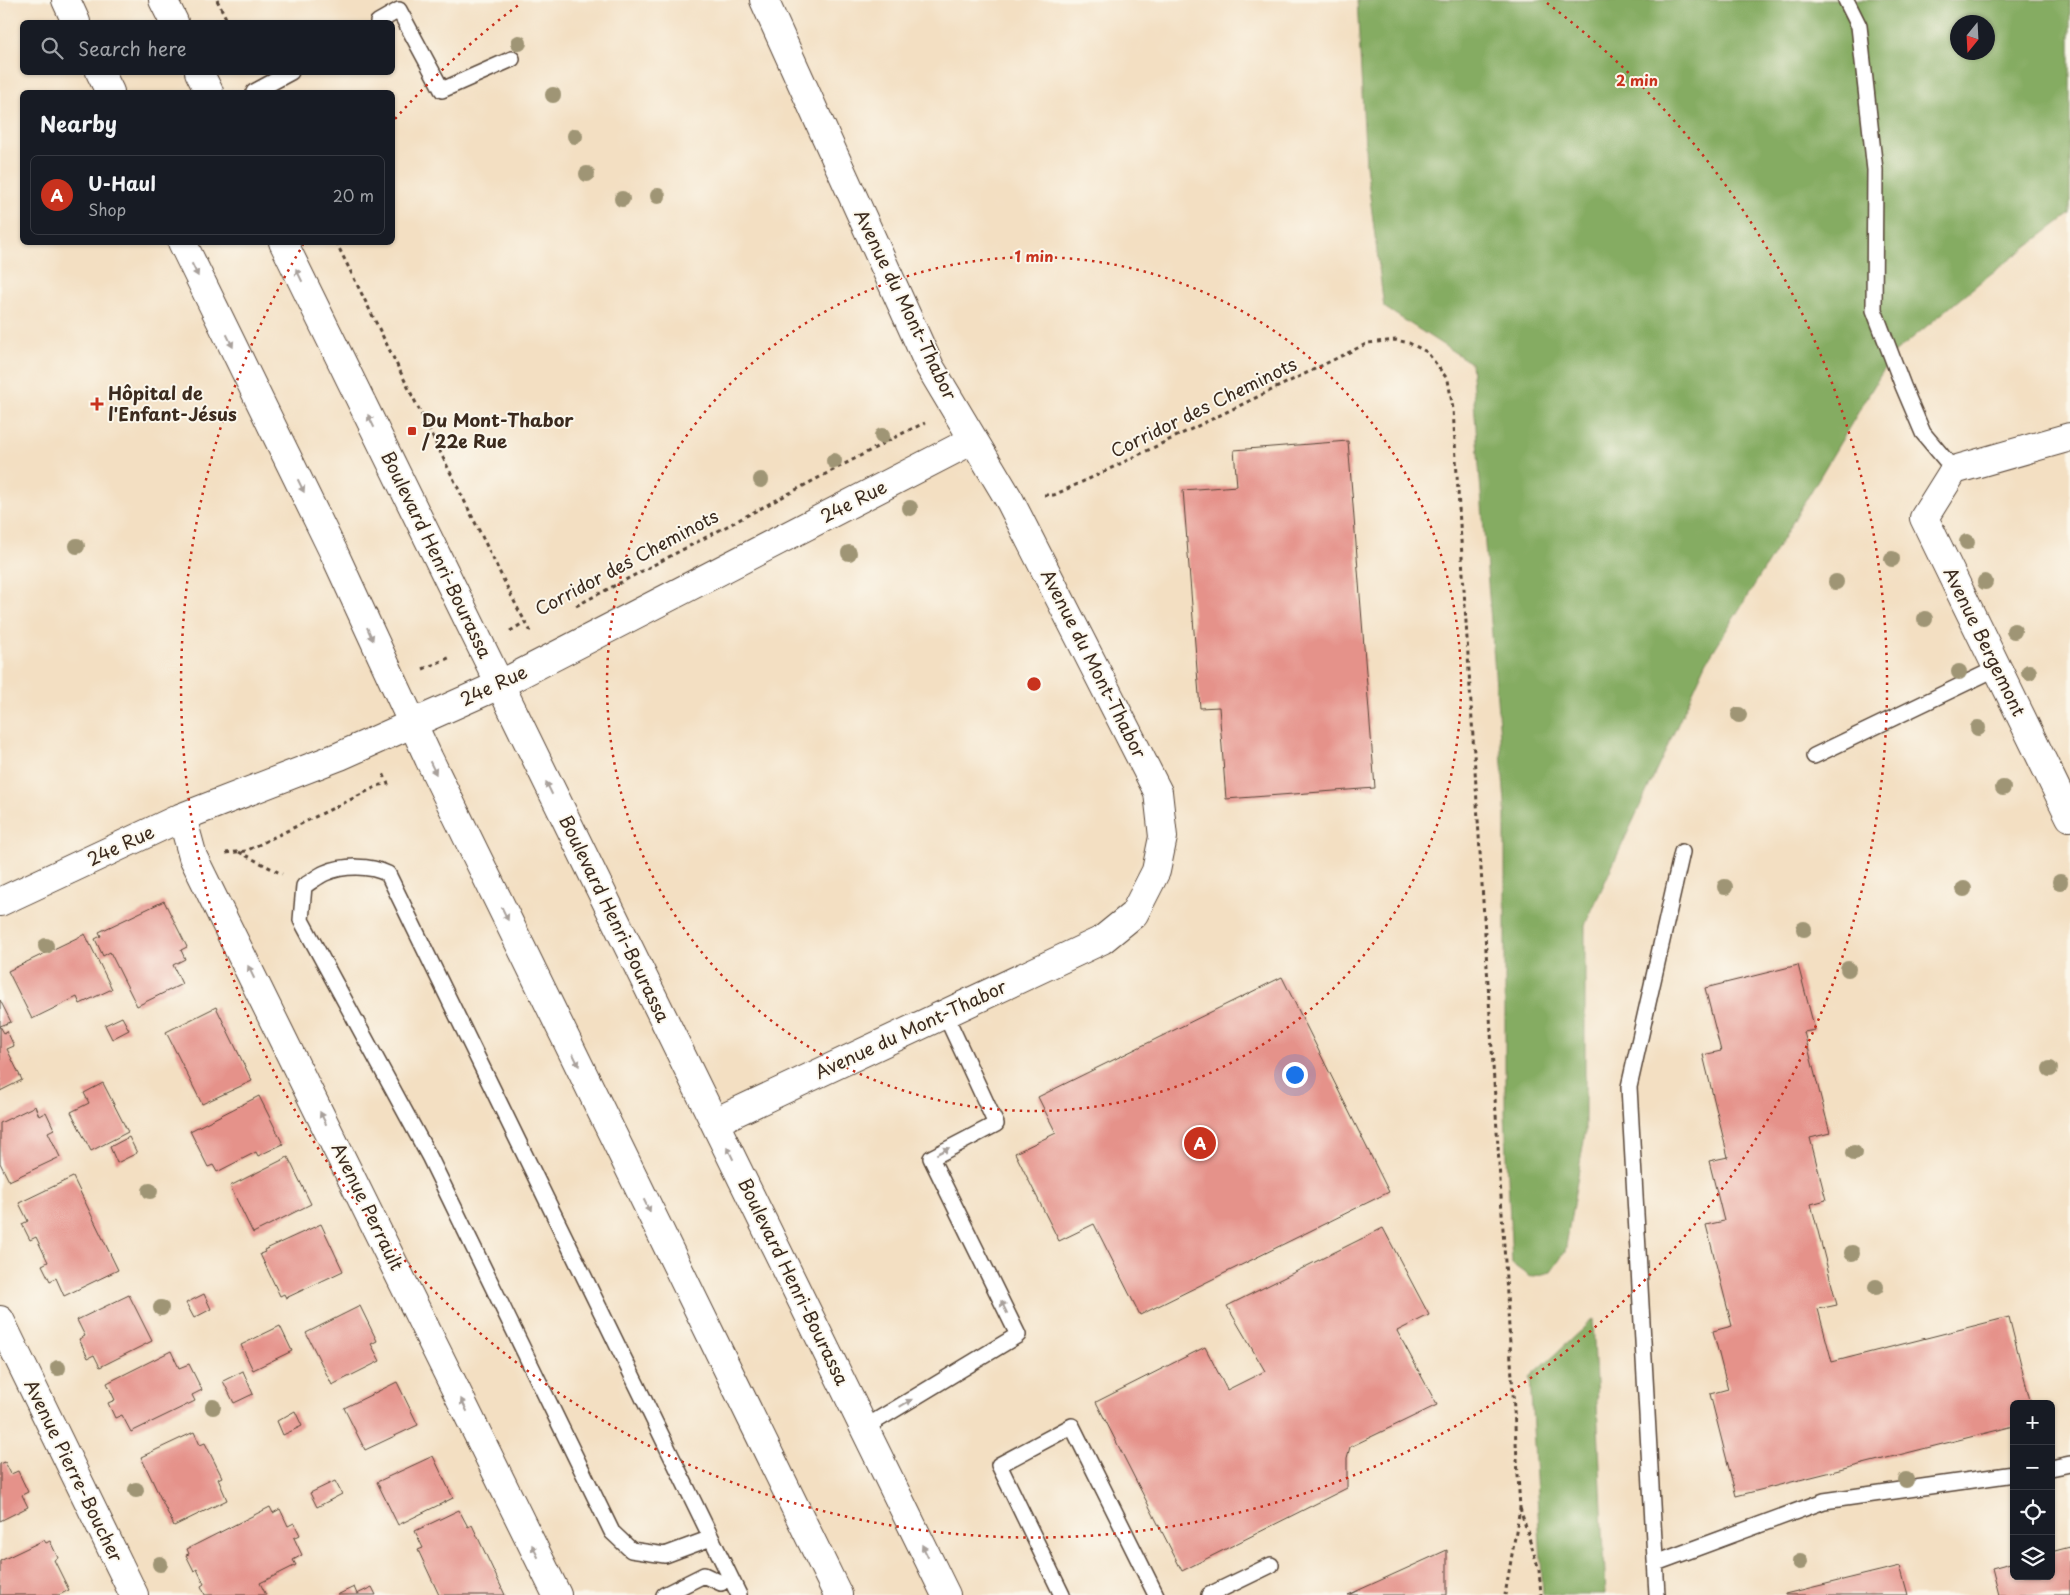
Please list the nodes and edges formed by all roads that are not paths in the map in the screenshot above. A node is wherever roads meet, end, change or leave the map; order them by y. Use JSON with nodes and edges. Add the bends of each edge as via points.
{"nodes":[{"id":1,"x":66,"y":0,"type":"edge"},
{"id":2,"x":163,"y":0,"type":"edge"},
{"id":3,"x":764,"y":0,"type":"edge"},
{"id":4,"x":1846,"y":0,"type":"edge"},
{"id":5,"x":397,"y":5,"type":"edge"},
{"id":6,"x":75,"y":20,"type":"edge"},
{"id":7,"x":173,"y":20,"type":"edge"},
{"id":8,"x":380,"y":20,"type":"edge"},
{"id":9,"x":512,"y":59,"type":"dead end"},
{"id":10,"x":102,"y":75,"type":"edge"},
{"id":11,"x":200,"y":75,"type":"edge"},
{"id":12,"x":285,"y":75,"type":"edge"},
{"id":13,"x":109,"y":90,"type":"edge"},
{"id":14,"x":208,"y":90,"type":"edge"},
{"id":15,"x":258,"y":90,"type":"edge"},
{"id":16,"x":183,"y":245,"type":"edge"},
{"id":17,"x":284,"y":245,"type":"edge"},
{"id":18,"x":2070,"y":437,"type":"edge"},
{"id":19,"x":973,"y":440,"type":"junction"},
{"id":20,"x":1954,"y":470,"type":"junction"},
{"id":21,"x":1997,"y":668,"type":"junction"},
{"id":22,"x":499,"y":685,"type":"junction"},
{"id":23,"x":412,"y":723,"type":"junction"},
{"id":24,"x":1814,"y":756,"type":"dead end"},
{"id":25,"x":2070,"y":817,"type":"edge"},
{"id":26,"x":182,"y":818,"type":"junction"},
{"id":27,"x":1682,"y":852,"type":"dead end"},
{"id":28,"x":0,"y":902,"type":"edge"},
{"id":29,"x":945,"y":1014,"type":"junction"},
{"id":30,"x":715,"y":1122,"type":"junction"},
{"id":31,"x":0,"y":1320,"type":"edge"},
{"id":32,"x":864,"y":1428,"type":"junction"},
{"id":33,"x":2070,"y":1464,"type":"edge"},
{"id":34,"x":2055,"y":1467,"type":"edge"},
{"id":35,"x":2010,"y":1475,"type":"edge"},
{"id":36,"x":711,"y":1538,"type":"junction"},
{"id":37,"x":1656,"y":1563,"type":"junction"},
{"id":38,"x":1271,"y":1565,"type":"dead end"},
{"id":39,"x":721,"y":1586,"type":"edge"},
{"id":40,"x":134,"y":1595,"type":"edge"},
{"id":41,"x":557,"y":1595,"type":"edge"},
{"id":42,"x":664,"y":1595,"type":"edge"},
{"id":43,"x":739,"y":1595,"type":"edge"},
{"id":44,"x":838,"y":1595,"type":"edge"},
{"id":45,"x":946,"y":1595,"type":"edge"},
{"id":46,"x":1062,"y":1595,"type":"edge"},
{"id":47,"x":1156,"y":1595,"type":"edge"},
{"id":48,"x":1209,"y":1595,"type":"edge"},
{"id":49,"x":1657,"y":1595,"type":"edge"}],
"edges":[{"from":1,"to":6,"type":"street"},
{"from":2,"to":7,"type":"street"},
{"from":3,"to":19,"type":"street","name":"Avenue du Mont-Thabor","via":[[930,367]]},
{"from":4,"to":20,"type":"lane","via":[[1859,26],[1875,170],[1874,310],[1923,432]]},
{"from":5,"to":8,"type":"lane"},
{"from":5,"to":9,"type":"lane","via":[[442,90]]},
{"from":10,"to":13,"type":"street"},
{"from":11,"to":14,"type":"street"},
{"from":12,"to":15,"type":"lane"},
{"from":16,"to":23,"type":"street","one_way":true,"via":[[334,553]]},
{"from":22,"to":17,"type":"street","name":"Boulevard Henri-Bourassa","one_way":true},
{"from":18,"to":20,"type":"street"},
{"from":19,"to":22,"type":"street","name":"24e Rue"},
{"from":19,"to":29,"type":"street","name":"Avenue du Mont-Thabor","via":[[1010,501],[1158,792],[1163,837],[1156,871],[1134,914],[1102,940]]},
{"from":20,"to":21,"type":"street","name":"Avenue Bergemont","via":[[1924,518]]},
{"from":21,"to":24,"type":"lane"},
{"from":21,"to":25,"type":"street","name":"Avenue Bergemont"},
{"from":22,"to":23,"type":"street","name":"24e Rue"},
{"from":30,"to":22,"type":"street","name":"Boulevard Henri-Bourassa","one_way":true},
{"from":23,"to":26,"type":"street","name":"24e Rue","via":[[340,756]]},
{"from":23,"to":44,"type":"street","one_way":true},
{"from":26,"to":28,"type":"street","name":"24e Rue"},
{"from":41,"to":26,"type":"street","name":"Avenue Perrault","one_way":true,"via":[[193,857]]},
{"from":27,"to":37,"type":"lane","via":[[1629,1087]]},
{"from":29,"to":30,"type":"street","name":"Avenue du Mont-Thabor"},
{"from":32,"to":29,"type":"lane","one_way":true,"via":[[1018,1335],[930,1158],[996,1124]]},
{"from":32,"to":30,"type":"street","name":"Boulevard Henri-Bourassa","one_way":true},
{"from":31,"to":40,"type":"street","name":"Avenue Pierre-Boucher"},
{"from":45,"to":32,"type":"street","name":"Boulevard Henri-Bourassa","one_way":true},
{"from":33,"to":34,"type":"lane"},
{"from":35,"to":37,"type":"lane","via":[[1824,1500]]},
{"from":36,"to":36,"type":"lane","via":[[388,874],[350,866],[325,873],[304,886],[301,920],[430,1158],[612,1532],[631,1550],[665,1555]]},
{"from":36,"to":39,"type":"lane"},
{"from":37,"to":49,"type":"lane"},
{"from":38,"to":48,"type":"lane"},
{"from":39,"to":42,"type":"lane","via":[[704,1575]]},
{"from":39,"to":43,"type":"lane"},
{"from":46,"to":47,"type":"lane","via":[[999,1465],[1072,1426]]}]}
